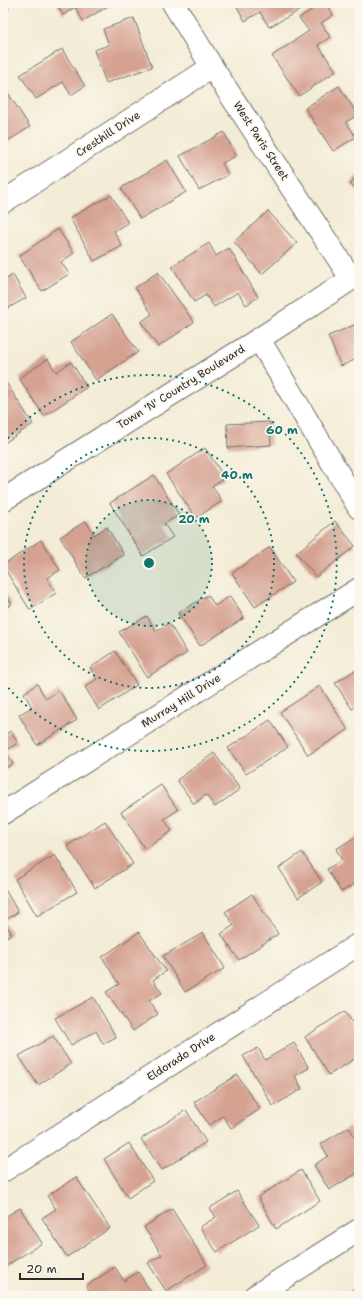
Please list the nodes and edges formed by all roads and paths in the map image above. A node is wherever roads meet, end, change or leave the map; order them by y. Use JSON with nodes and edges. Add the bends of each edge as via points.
{"nodes":[{"id":1,"x":173,"y":3,"type":"edge"},
{"id":2,"x":212,"y":67,"type":"junction"},
{"id":3,"x":3,"y":202,"type":"edge"},
{"id":4,"x":355,"y":276,"type":"edge"},
{"id":5,"x":259,"y":339,"type":"junction"},
{"id":6,"x":3,"y":500,"type":"edge"},
{"id":7,"x":359,"y":508,"type":"edge"},
{"id":8,"x":359,"y":589,"type":"edge"},
{"id":9,"x":3,"y":813,"type":"edge"},
{"id":10,"x":359,"y":944,"type":"edge"},
{"id":11,"x":3,"y":1171,"type":"edge"},
{"id":12,"x":359,"y":1230,"type":"edge"},
{"id":13,"x":255,"y":1296,"type":"edge"}],
"edges":[{"from":1,"to":2,"type":"street","name":"West Paris Street"},
{"from":2,"to":3,"type":"street","name":"Cresthill Drive"},
{"from":2,"to":4,"type":"street","name":"West Paris Street"},
{"from":4,"to":5,"type":"street","name":"Town 'N' Country Boulevard"},
{"from":5,"to":6,"type":"street","name":"Town 'N' Country Boulevard"},
{"from":5,"to":7,"type":"street"},
{"from":8,"to":9,"type":"street","name":"Murray Hill Drive"},
{"from":10,"to":11,"type":"street","name":"Eldorado Drive"},
{"from":12,"to":13,"type":"street"}]}
